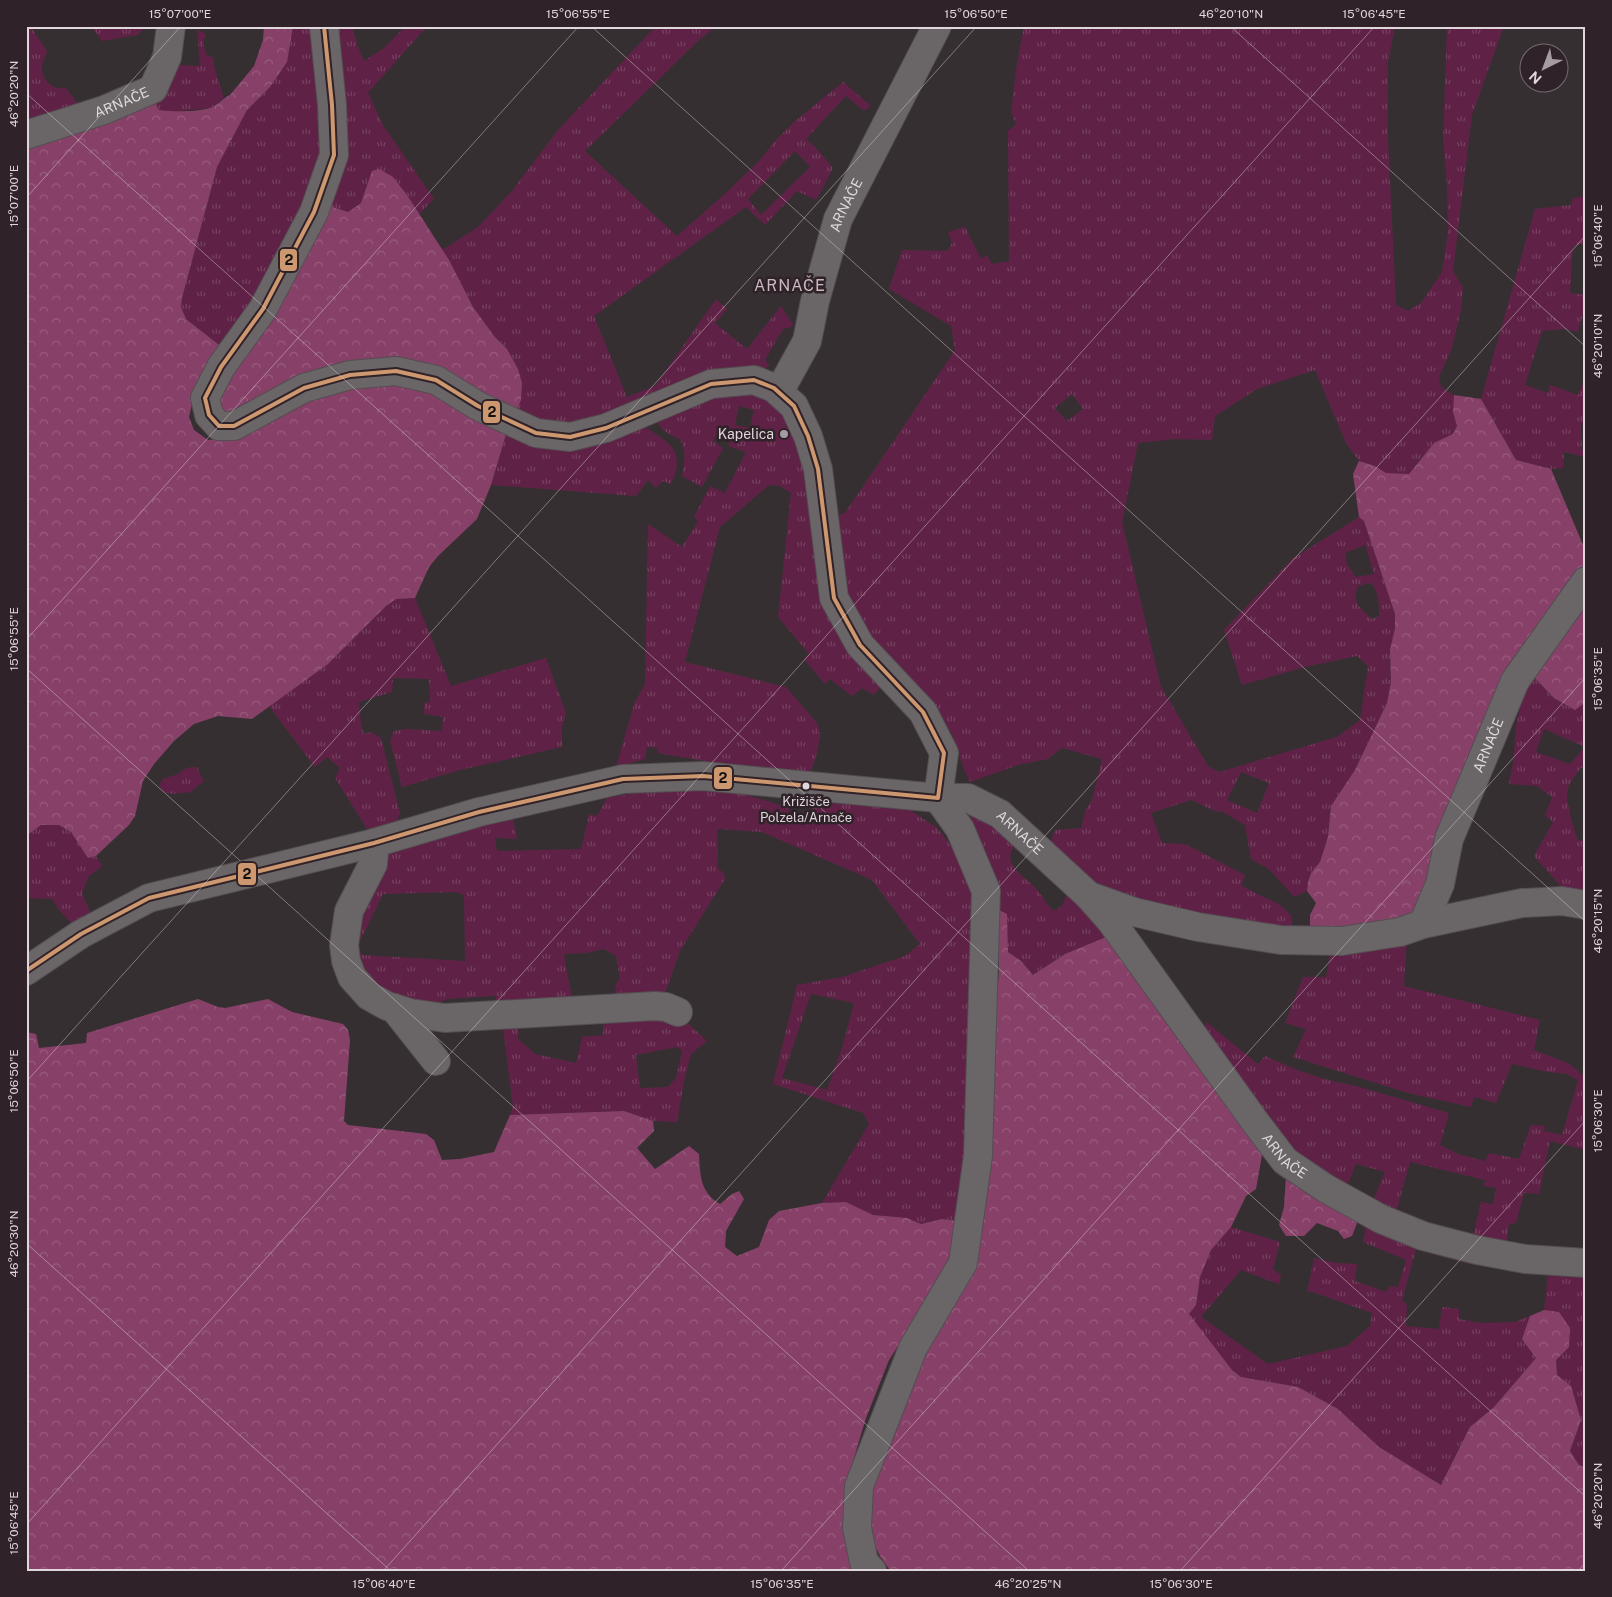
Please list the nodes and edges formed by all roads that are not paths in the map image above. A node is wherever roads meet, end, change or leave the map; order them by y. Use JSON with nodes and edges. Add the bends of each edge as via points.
{"nodes":[{"id":1,"x":170,"y":26,"type":"edge"},
{"id":2,"x":324,"y":26,"type":"edge"},
{"id":3,"x":937,"y":26,"type":"edge"},
{"id":4,"x":26,"y":135,"type":"edge"},
{"id":5,"x":778,"y":392,"type":"junction"},
{"id":6,"x":1586,"y":581,"type":"edge"},
{"id":7,"x":938,"y":798,"type":"junction"},
{"id":8,"x":374,"y":843,"type":"junction"},
{"id":9,"x":1089,"y":896,"type":"junction"},
{"id":10,"x":1586,"y":905,"type":"edge"},
{"id":11,"x":1424,"y":924,"type":"junction"},
{"id":12,"x":26,"y":971,"type":"edge"},
{"id":13,"x":394,"y":1008,"type":"junction"},
{"id":14,"x":678,"y":1012,"type":"dead end"},
{"id":15,"x":424,"y":1016,"type":"junction"},
{"id":16,"x":448,"y":1035,"type":"dead end"},
{"id":17,"x":436,"y":1062,"type":"dead end"},
{"id":18,"x":1586,"y":1263,"type":"edge"},
{"id":19,"x":872,"y":1571,"type":"edge"}],
"edges":[{"from":1,"to":4,"type":"street","name":"ARNAČE","via":[[167,57],[153,89],[104,110]]},
{"from":2,"to":5,"type":"street","via":[[334,155],[314,212],[263,309],[221,367],[205,398],[209,415],[219,426],[234,426],[304,388],[350,375],[396,371],[436,380],[478,406],[536,433],[570,437],[606,428],[711,384],[754,380]]},
{"from":3,"to":5,"type":"street","name":"ARNAČE","via":[[838,219],[808,342]]},
{"from":5,"to":7,"type":"street","via":[[794,406],[818,469],[834,598],[860,646],[923,712],[944,752]]},
{"from":6,"to":11,"type":"street","name":"ARNAČE","via":[[1515,681],[1450,839],[1440,884]]},
{"from":7,"to":8,"type":"street","name":"ARNAČE","via":[[703,776],[623,779],[479,812]]},
{"from":7,"to":9,"type":"street","name":"ARNAČE","via":[[968,798],[1000,814]]},
{"from":7,"to":19,"type":"street","via":[[960,830],[986,891],[978,1156],[963,1263],[913,1348],[860,1486],[857,1528],[864,1562]]},
{"from":8,"to":12,"type":"street","name":"ARNAČE","via":[[149,898],[81,934]]},
{"from":8,"to":13,"type":"street","via":[[372,864],[349,911],[344,945],[352,977],[369,996]]},
{"from":9,"to":11,"type":"street","name":"ARNAČE","via":[[1134,912],[1198,927],[1281,940],[1342,941],[1400,932]]},
{"from":9,"to":18,"type":"street","name":"ARNAČE","via":[[1285,1161],[1381,1219],[1423,1236],[1525,1259]]},
{"from":10,"to":11,"type":"street","name":"ARNAČE","via":[[1562,901],[1522,903]]},
{"from":13,"to":15,"type":"street"},
{"from":13,"to":17,"type":"street"},
{"from":14,"to":15,"type":"street","via":[[655,1006],[462,1018]]},
{"from":15,"to":16,"type":"street","via":[[439,1032]]}]}
